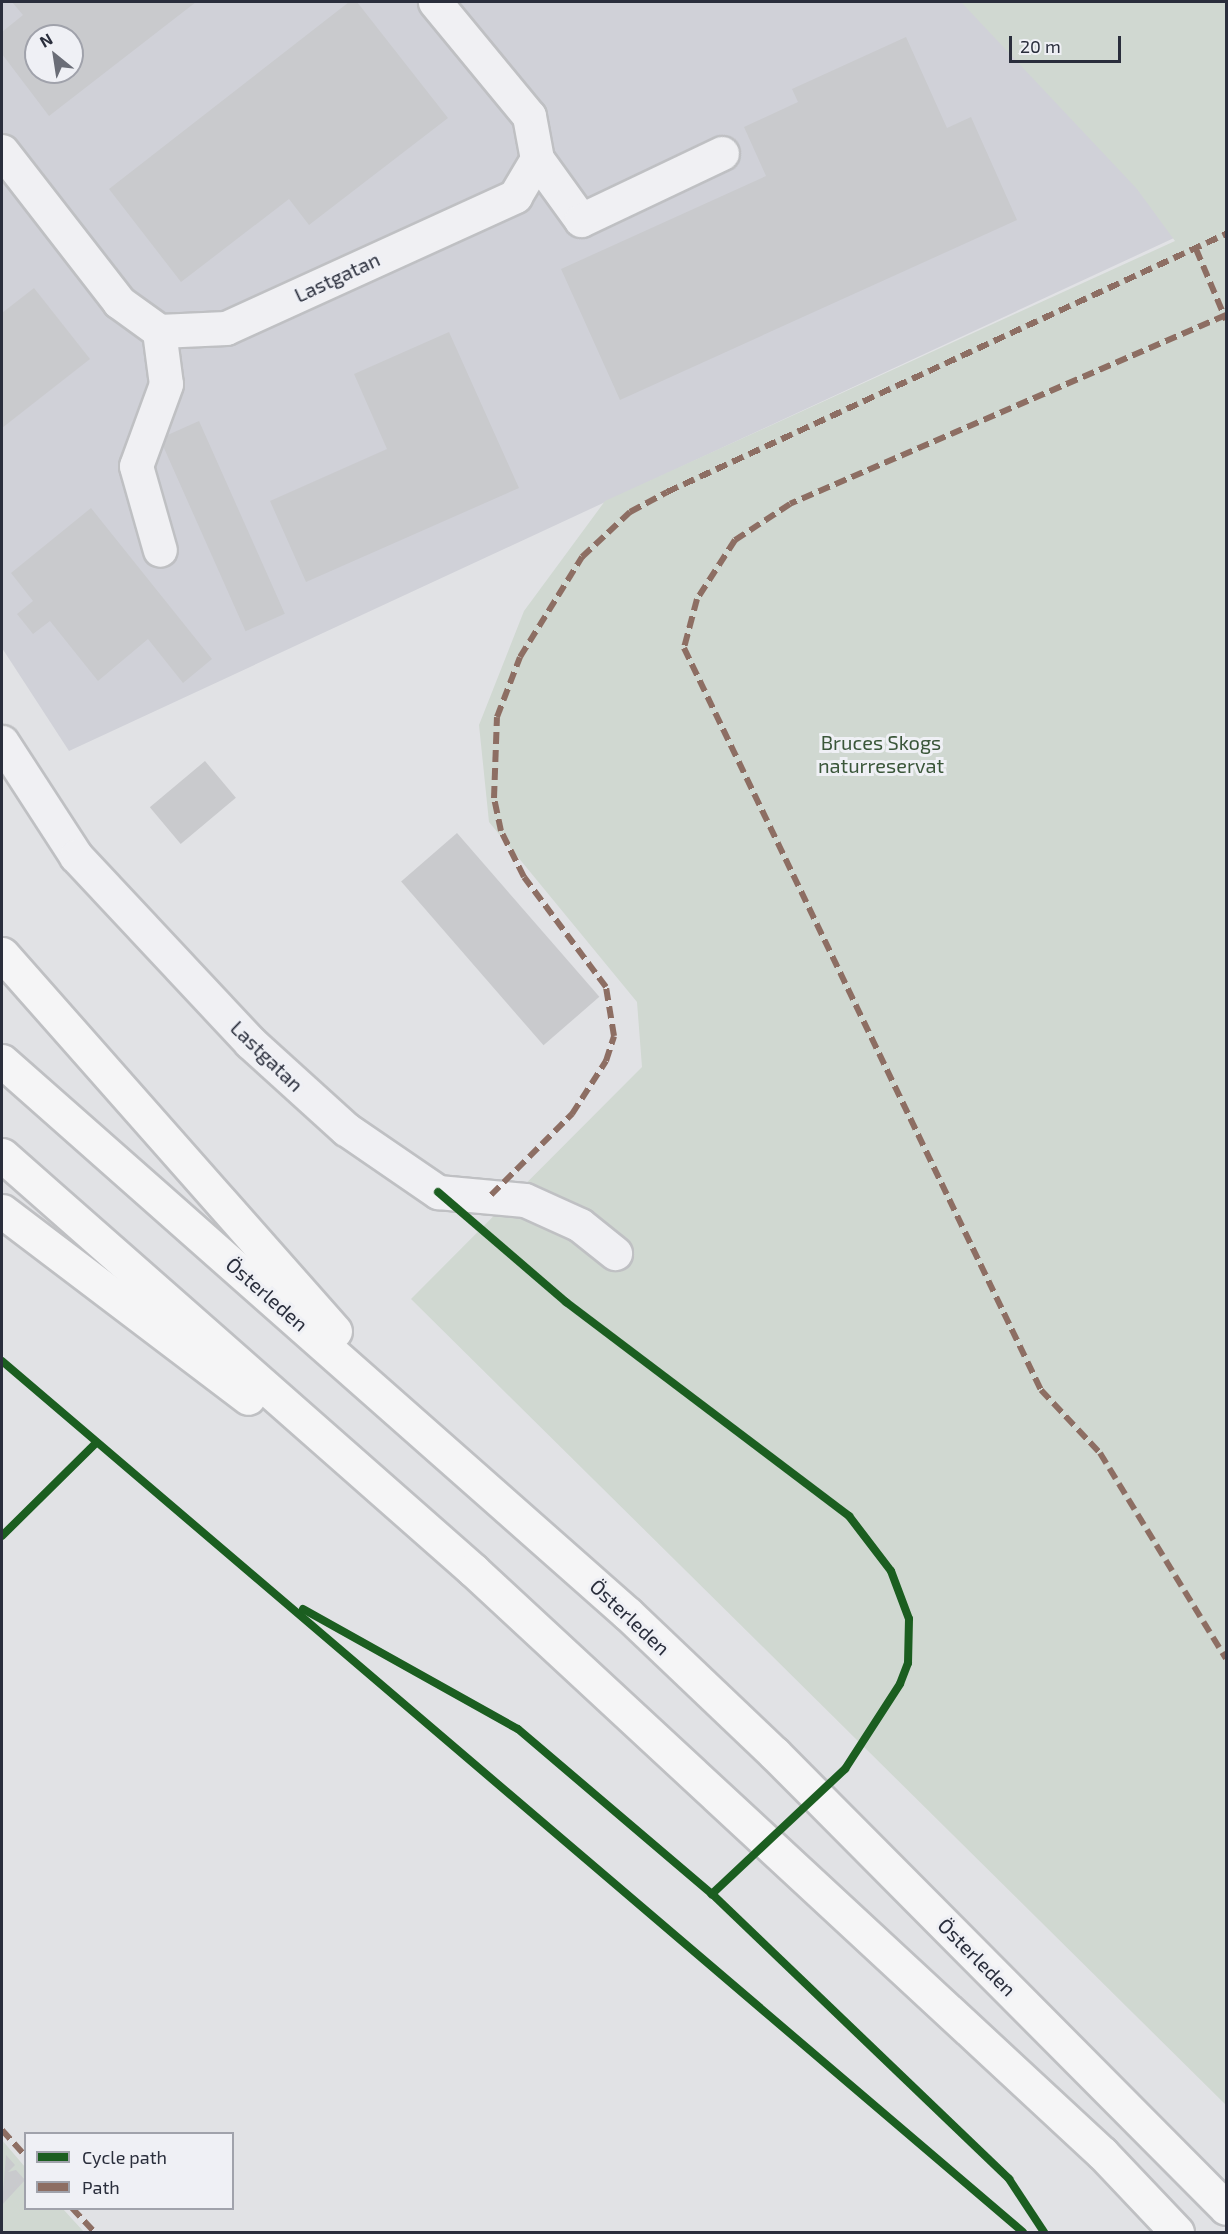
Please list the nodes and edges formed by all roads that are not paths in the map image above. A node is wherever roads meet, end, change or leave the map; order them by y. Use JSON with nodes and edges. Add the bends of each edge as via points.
{"nodes":[{"id":1,"x":435,"y":2,"type":"edge"},
{"id":2,"x":2,"y":151,"type":"edge"},
{"id":3,"x":722,"y":153,"type":"dead end"},
{"id":4,"x":537,"y":159,"type":"junction"},
{"id":5,"x":159,"y":331,"type":"junction"},
{"id":6,"x":160,"y":550,"type":"dead end"},
{"id":7,"x":2,"y":742,"type":"edge"},
{"id":8,"x":2,"y":954,"type":"edge"},
{"id":9,"x":2,"y":1060,"type":"edge"},
{"id":10,"x":2,"y":1155,"type":"edge"},
{"id":11,"x":2,"y":1211,"type":"edge"},
{"id":12,"x":615,"y":1253,"type":"dead end"},
{"id":13,"x":427,"y":1436,"type":"junction"},
{"id":14,"x":473,"y":1570,"type":"junction"},
{"id":15,"x":1227,"y":2208,"type":"edge"},
{"id":16,"x":1177,"y":2232,"type":"edge"}],
"edges":[{"from":1,"to":4,"type":"street","via":[[529,116]]},
{"from":2,"to":5,"type":"street","via":[[119,302]]},
{"from":3,"to":4,"type":"street","via":[[581,220]]},
{"from":4,"to":5,"type":"street","name":"Lastgatan","via":[[515,196],[226,328]]},
{"from":5,"to":6,"type":"street","via":[[166,384],[136,466]]},
{"from":7,"to":12,"type":"street","name":"Lastgatan","via":[[76,856],[250,1042],[346,1129],[438,1192],[525,1200],[580,1225]]},
{"from":8,"to":13,"type":"main road"},
{"from":9,"to":13,"type":"main road","name":"Österleden"},
{"from":10,"to":14,"type":"main road"},
{"from":11,"to":14,"type":"main road"},
{"from":13,"to":15,"type":"main road","name":"Österleden","via":[[774,1752]]},
{"from":14,"to":16,"type":"main road","via":[[1093,2145]]}]}
